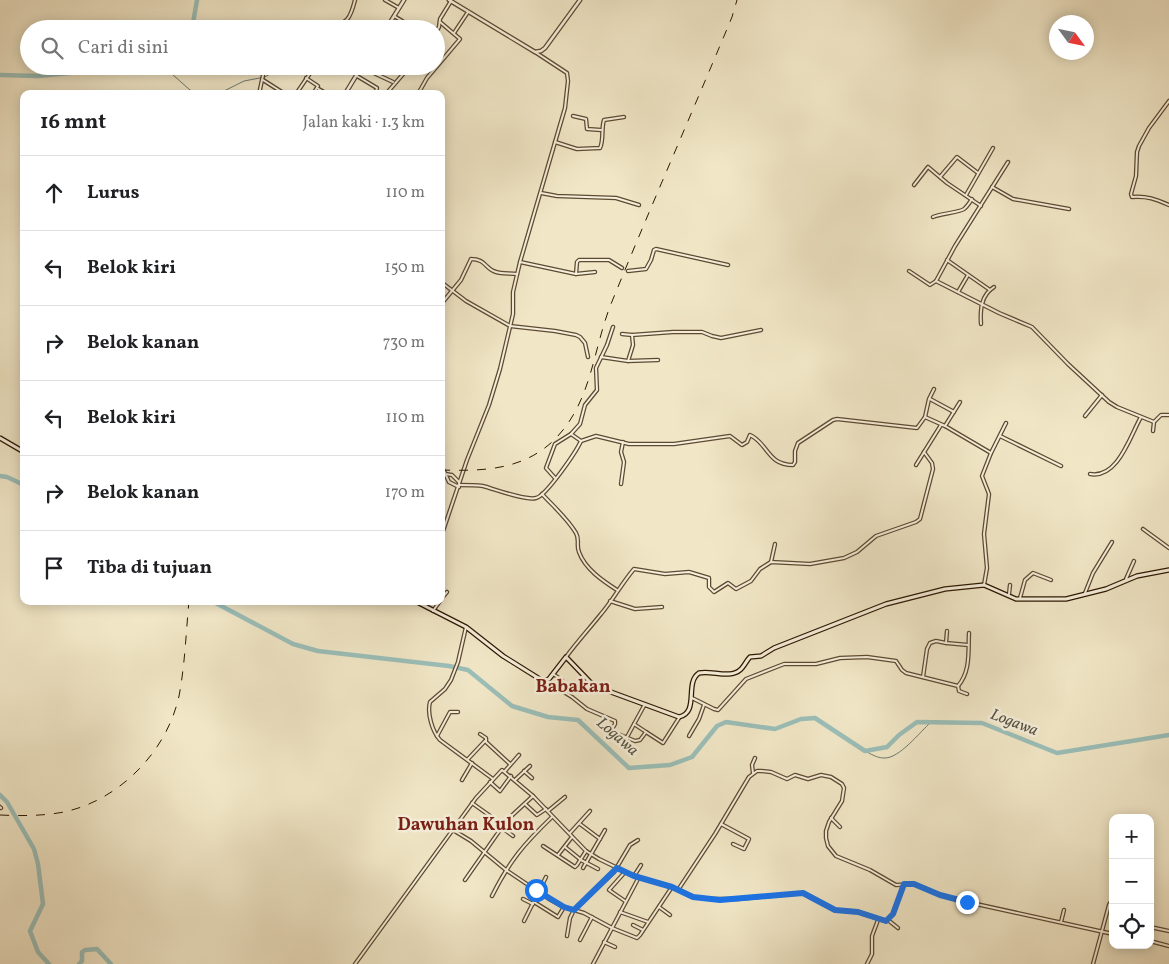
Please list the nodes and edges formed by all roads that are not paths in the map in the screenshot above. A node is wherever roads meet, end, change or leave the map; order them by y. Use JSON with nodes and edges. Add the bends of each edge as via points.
{"nodes":[{"id":1,"x":355,"y":0,"type":"edge"},
{"id":2,"x":385,"y":0,"type":"edge"},
{"id":3,"x":404,"y":0,"type":"edge"},
{"id":4,"x":580,"y":0,"type":"edge"},
{"id":5,"x":450,"y":1,"type":"edge"},
{"id":6,"x":399,"y":8,"type":"junction"},
{"id":7,"x":468,"y":12,"type":"junction"},
{"id":8,"x":394,"y":16,"type":"junction"},
{"id":9,"x":347,"y":20,"type":"edge"},
{"id":10,"x":392,"y":20,"type":"edge"},
{"id":11,"x":400,"y":20,"type":"edge"},
{"id":12,"x":441,"y":20,"type":"edge"},
{"id":13,"x":445,"y":26,"type":"edge"},
{"id":14,"x":454,"y":33,"type":"junction"},
{"id":15,"x":535,"y":52,"type":"junction"},
{"id":16,"x":445,"y":57,"type":"edge"},
{"id":17,"x":308,"y":75,"type":"edge"},
{"id":18,"x":378,"y":75,"type":"edge"},
{"id":19,"x":402,"y":75,"type":"edge"},
{"id":20,"x":430,"y":75,"type":"edge"},
{"id":21,"x":356,"y":76,"type":"joint"},
{"id":22,"x":263,"y":77,"type":"joint"},
{"id":23,"x":306,"y":78,"type":"junction"},
{"id":24,"x":394,"y":83,"type":"junction"},
{"id":25,"x":317,"y":88,"type":"joint"},
{"id":26,"x":260,"y":90,"type":"edge"},
{"id":27,"x":280,"y":90,"type":"edge"},
{"id":28,"x":298,"y":90,"type":"edge"},
{"id":29,"x":320,"y":90,"type":"edge"},
{"id":30,"x":347,"y":90,"type":"edge"},
{"id":31,"x":376,"y":90,"type":"edge"},
{"id":32,"x":389,"y":90,"type":"edge"},
{"id":33,"x":420,"y":90,"type":"edge"},
{"id":34,"x":1169,"y":100,"type":"edge"},
{"id":35,"x":573,"y":116,"type":"dead end"},
{"id":36,"x":624,"y":117,"type":"dead end"},
{"id":37,"x":601,"y":130,"type":"junction"},
{"id":38,"x":555,"y":142,"type":"junction"},
{"id":39,"x":993,"y":148,"type":"dead end"},
{"id":40,"x":1008,"y":162,"type":"dead end"},
{"id":41,"x":978,"y":174,"type":"junction"},
{"id":42,"x":940,"y":177,"type":"junction"},
{"id":43,"x":914,"y":185,"type":"dead end"},
{"id":44,"x":992,"y":187,"type":"junction"},
{"id":45,"x":541,"y":193,"type":"junction"},
{"id":46,"x":966,"y":194,"type":"junction"},
{"id":47,"x":972,"y":199,"type":"junction"},
{"id":48,"x":1168,"y":199,"type":"edge"},
{"id":49,"x":1168,"y":204,"type":"edge"},
{"id":50,"x":640,"y":205,"type":"dead end"},
{"id":51,"x":981,"y":206,"type":"junction"},
{"id":52,"x":1069,"y":210,"type":"dead end"},
{"id":53,"x":933,"y":217,"type":"dead end"},
{"id":54,"x":947,"y":260,"type":"junction"},
{"id":55,"x":520,"y":262,"type":"junction"},
{"id":56,"x":728,"y":265,"type":"dead end"},
{"id":57,"x":622,"y":268,"type":"dead end"},
{"id":58,"x":628,"y":271,"type":"dead end"},
{"id":59,"x":909,"y":271,"type":"dead end"},
{"id":60,"x":595,"y":272,"type":"dead end"},
{"id":61,"x":517,"y":274,"type":"junction"},
{"id":62,"x":576,"y":274,"type":"junction"},
{"id":63,"x":968,"y":275,"type":"junction"},
{"id":64,"x":936,"y":281,"type":"junction"},
{"id":65,"x":445,"y":285,"type":"edge"},
{"id":66,"x":994,"y":288,"type":"dead end"},
{"id":67,"x":453,"y":290,"type":"junction"},
{"id":68,"x":990,"y":290,"type":"junction"},
{"id":69,"x":958,"y":293,"type":"junction"},
{"id":70,"x":445,"y":299,"type":"edge"},
{"id":71,"x":982,"y":304,"type":"junction"},
{"id":72,"x":981,"y":324,"type":"dead end"},
{"id":73,"x":510,"y":326,"type":"junction"},
{"id":74,"x":613,"y":327,"type":"dead end"},
{"id":75,"x":761,"y":330,"type":"dead end"},
{"id":76,"x":622,"y":334,"type":"dead end"},
{"id":77,"x":632,"y":335,"type":"junction"},
{"id":78,"x":588,"y":357,"type":"dead end"},
{"id":79,"x":601,"y":357,"type":"junction"},
{"id":80,"x":658,"y":360,"type":"dead end"},
{"id":81,"x":628,"y":361,"type":"junction"},
{"id":82,"x":934,"y":389,"type":"dead end"},
{"id":83,"x":1102,"y":395,"type":"junction"},
{"id":84,"x":929,"y":399,"type":"junction"},
{"id":85,"x":960,"y":402,"type":"dead end"},
{"id":86,"x":954,"y":412,"type":"junction"},
{"id":87,"x":1169,"y":415,"type":"edge"},
{"id":88,"x":1084,"y":416,"type":"dead end"},
{"id":89,"x":925,"y":417,"type":"junction"},
{"id":90,"x":1141,"y":417,"type":"junction"},
{"id":91,"x":1154,"y":422,"type":"junction"},
{"id":92,"x":1006,"y":423,"type":"dead end"},
{"id":93,"x":942,"y":425,"type":"junction"},
{"id":94,"x":945,"y":426,"type":"junction"},
{"id":95,"x":1153,"y":432,"type":"dead end"},
{"id":96,"x":571,"y":434,"type":"junction"},
{"id":97,"x":999,"y":435,"type":"junction"},
{"id":98,"x":0,"y":438,"type":"edge"},
{"id":99,"x":580,"y":441,"type":"junction"},
{"id":100,"x":623,"y":442,"type":"junction"},
{"id":101,"x":20,"y":450,"type":"edge"},
{"id":102,"x":924,"y":452,"type":"junction"},
{"id":103,"x":990,"y":453,"type":"junction"},
{"id":104,"x":916,"y":465,"type":"dead end"},
{"id":105,"x":1061,"y":466,"type":"dead end"},
{"id":106,"x":445,"y":474,"type":"joint"},
{"id":107,"x":1090,"y":474,"type":"dead end"},
{"id":108,"x":555,"y":478,"type":"junction"},
{"id":109,"x":621,"y":484,"type":"dead end"},
{"id":110,"x":459,"y":485,"type":"junction"},
{"id":111,"x":542,"y":494,"type":"junction"},
{"id":112,"x":445,"y":525,"type":"edge"},
{"id":113,"x":1143,"y":530,"type":"dead end"},
{"id":114,"x":1112,"y":542,"type":"dead end"},
{"id":115,"x":774,"y":544,"type":"dead end"},
{"id":116,"x":1169,"y":548,"type":"edge"},
{"id":117,"x":1134,"y":561,"type":"dead end"},
{"id":118,"x":771,"y":562,"type":"junction"},
{"id":119,"x":1169,"y":570,"type":"edge"},
{"id":120,"x":1051,"y":580,"type":"dead end"},
{"id":121,"x":1125,"y":581,"type":"junction"},
{"id":122,"x":984,"y":585,"type":"junction"},
{"id":123,"x":1010,"y":585,"type":"dead end"},
{"id":124,"x":617,"y":590,"type":"junction"},
{"id":125,"x":447,"y":592,"type":"dead end"},
{"id":126,"x":445,"y":594,"type":"edge"},
{"id":127,"x":1085,"y":596,"type":"junction"},
{"id":128,"x":1008,"y":597,"type":"junction"},
{"id":129,"x":610,"y":600,"type":"junction"},
{"id":130,"x":1019,"y":600,"type":"junction"},
{"id":131,"x":422,"y":605,"type":"edge"},
{"id":132,"x":437,"y":605,"type":"edge"},
{"id":133,"x":662,"y":607,"type":"dead end"},
{"id":134,"x":433,"y":611,"type":"junction"},
{"id":135,"x":466,"y":627,"type":"junction"},
{"id":136,"x":948,"y":631,"type":"dead end"},
{"id":137,"x":969,"y":633,"type":"dead end"},
{"id":138,"x":946,"y":643,"type":"junction"},
{"id":139,"x":968,"y":646,"type":"junction"},
{"id":140,"x":566,"y":657,"type":"junction"},
{"id":141,"x":553,"y":674,"type":"junction"},
{"id":142,"x":923,"y":677,"type":"junction"},
{"id":143,"x":562,"y":680,"type":"dead end"},
{"id":144,"x":546,"y":681,"type":"junction"},
{"id":145,"x":958,"y":686,"type":"junction"},
{"id":146,"x":967,"y":694,"type":"dead end"},
{"id":147,"x":692,"y":698,"type":"junction"},
{"id":148,"x":645,"y":704,"type":"junction"},
{"id":149,"x":704,"y":704,"type":"junction"},
{"id":150,"x":458,"y":712,"type":"dead end"},
{"id":151,"x":679,"y":717,"type":"junction"},
{"id":152,"x":634,"y":724,"type":"junction"},
{"id":153,"x":646,"y":732,"type":"junction"},
{"id":154,"x":480,"y":734,"type":"dead end"},
{"id":155,"x":437,"y":736,"type":"junction"},
{"id":156,"x":689,"y":736,"type":"dead end"},
{"id":157,"x":627,"y":737,"type":"junction"},
{"id":158,"x":485,"y":741,"type":"junction"},
{"id":159,"x":519,"y":755,"type":"dead end"},
{"id":160,"x":755,"y":758,"type":"dead end"},
{"id":161,"x":468,"y":759,"type":"junction"},
{"id":162,"x":472,"y":762,"type":"junction"},
{"id":163,"x":510,"y":764,"type":"junction"},
{"id":164,"x":530,"y":766,"type":"dead end"},
{"id":165,"x":504,"y":771,"type":"junction"},
{"id":166,"x":524,"y":771,"type":"junction"},
{"id":167,"x":753,"y":773,"type":"junction"},
{"id":168,"x":511,"y":776,"type":"junction"},
{"id":169,"x":493,"y":778,"type":"junction"},
{"id":170,"x":532,"y":778,"type":"dead end"},
{"id":171,"x":462,"y":780,"type":"dead end"},
{"id":172,"x":515,"y":780,"type":"junction"},
{"id":173,"x":490,"y":782,"type":"junction"},
{"id":174,"x":533,"y":796,"type":"junction"},
{"id":175,"x":565,"y":797,"type":"dead end"},
{"id":176,"x":472,"y":803,"type":"junction"},
{"id":177,"x":525,"y":804,"type":"junction"},
{"id":178,"x":547,"y":810,"type":"junction"},
{"id":179,"x":590,"y":811,"type":"dead end"},
{"id":180,"x":553,"y":816,"type":"junction"},
{"id":181,"x":493,"y":818,"type":"dead end"},
{"id":182,"x":832,"y":818,"type":"junction"},
{"id":183,"x":580,"y":823,"type":"junction"},
{"id":184,"x":721,"y":824,"type":"junction"},
{"id":185,"x":501,"y":827,"type":"junction"},
{"id":186,"x":840,"y":827,"type":"dead end"},
{"id":187,"x":453,"y":830,"type":"junction"},
{"id":188,"x":605,"y":830,"type":"dead end"},
{"id":189,"x":570,"y":833,"type":"junction"},
{"id":190,"x":513,"y":836,"type":"dead end"},
{"id":191,"x":572,"y":837,"type":"junction"},
{"id":192,"x":600,"y":838,"type":"junction"},
{"id":193,"x":638,"y":840,"type":"dead end"},
{"id":194,"x":733,"y":844,"type":"dead end"},
{"id":195,"x":543,"y":846,"type":"dead end"},
{"id":196,"x":566,"y":847,"type":"junction"},
{"id":197,"x":586,"y":851,"type":"junction"},
{"id":198,"x":483,"y":853,"type":"junction"},
{"id":199,"x":591,"y":854,"type":"junction"},
{"id":200,"x":558,"y":855,"type":"junction"},
{"id":201,"x":581,"y":860,"type":"junction"},
{"id":202,"x":586,"y":862,"type":"junction"},
{"id":203,"x":641,"y":865,"type":"dead end"},
{"id":204,"x":583,"y":868,"type":"dead end"},
{"id":205,"x":617,"y":868,"type":"junction"},
{"id":206,"x":598,"y":869,"type":"dead end"},
{"id":207,"x":506,"y":870,"type":"junction"},
{"id":208,"x":625,"y":872,"type":"junction"},
{"id":209,"x":634,"y":876,"type":"junction"},
{"id":210,"x":546,"y":877,"type":"dead end"},
{"id":211,"x":639,"y":878,"type":"junction"},
{"id":212,"x":465,"y":880,"type":"dead end"},
{"id":213,"x":904,"y":884,"type":"junction"},
{"id":214,"x":672,"y":887,"type":"junction"},
{"id":215,"x":678,"y":890,"type":"junction"},
{"id":216,"x":538,"y":891,"type":"junction"},
{"id":217,"x":492,"y":896,"type":"dead end"},
{"id":218,"x":523,"y":898,"type":"dead end"},
{"id":219,"x":625,"y":901,"type":"junction"},
{"id":220,"x":533,"y":903,"type":"junction"},
{"id":221,"x":1109,"y":905,"type":"edge"},
{"id":222,"x":659,"y":906,"type":"junction"},
{"id":223,"x":564,"y":907,"type":"junction"},
{"id":224,"x":574,"y":910,"type":"junction"},
{"id":225,"x":1064,"y":910,"type":"dead end"},
{"id":226,"x":620,"y":912,"type":"junction"},
{"id":227,"x":670,"y":915,"type":"dead end"},
{"id":228,"x":592,"y":917,"type":"junction"},
{"id":229,"x":878,"y":920,"type":"junction"},
{"id":230,"x":888,"y":920,"type":"junction"},
{"id":231,"x":524,"y":921,"type":"dead end"},
{"id":232,"x":648,"y":922,"type":"junction"},
{"id":233,"x":1061,"y":922,"type":"junction"},
{"id":234,"x":633,"y":925,"type":"dead end"},
{"id":235,"x":612,"y":928,"type":"junction"},
{"id":236,"x":898,"y":928,"type":"dead end"},
{"id":237,"x":1154,"y":929,"type":"edge"},
{"id":238,"x":643,"y":930,"type":"junction"},
{"id":239,"x":1102,"y":931,"type":"junction"},
{"id":240,"x":1169,"y":931,"type":"edge"},
{"id":241,"x":1109,"y":933,"type":"edge"},
{"id":242,"x":567,"y":936,"type":"dead end"},
{"id":243,"x":580,"y":940,"type":"dead end"},
{"id":244,"x":604,"y":942,"type":"junction"},
{"id":245,"x":1154,"y":943,"type":"edge"},
{"id":246,"x":1169,"y":946,"type":"edge"},
{"id":247,"x":615,"y":947,"type":"dead end"},
{"id":248,"x":355,"y":964,"type":"edge"},
{"id":249,"x":593,"y":964,"type":"edge"},
{"id":250,"x":868,"y":964,"type":"edge"},
{"id":251,"x":1093,"y":964,"type":"edge"}],
"edges":[{"from":1,"to":9,"type":"street"},
{"from":2,"to":6,"type":"street"},
{"from":3,"to":6,"type":"street"},
{"from":4,"to":15,"type":"street","via":[[545,48]]},
{"from":5,"to":7,"type":"street"},
{"from":5,"to":12,"type":"street"},
{"from":6,"to":8,"type":"street"},
{"from":7,"to":14,"type":"street"},
{"from":7,"to":15,"type":"street"},
{"from":8,"to":10,"type":"street"},
{"from":8,"to":11,"type":"street"},
{"from":13,"to":14,"type":"street"},
{"from":14,"to":16,"type":"street","via":[[460,40]]},
{"from":15,"to":38,"type":"street","via":[[568,75],[565,108]]},
{"from":17,"to":23,"type":"street"},
{"from":18,"to":24,"type":"street"},
{"from":19,"to":24,"type":"street"},
{"from":20,"to":33,"type":"street"},
{"from":21,"to":30,"type":"street"},
{"from":21,"to":31,"type":"street"},
{"from":22,"to":26,"type":"street"},
{"from":22,"to":27,"type":"street"},
{"from":23,"to":25,"type":"street"},
{"from":23,"to":28,"type":"street"},
{"from":24,"to":32,"type":"street"},
{"from":25,"to":29,"type":"street"},
{"from":34,"to":49,"type":"street","via":[[1137,152],[1131,194],[1132,197],[1143,196]]},
{"from":35,"to":37,"type":"street","via":[[586,119],[587,128]]},
{"from":36,"to":37,"type":"street","via":[[605,120]]},
{"from":37,"to":38,"type":"street","via":[[600,148],[577,149]]},
{"from":38,"to":45,"type":"street"},
{"from":39,"to":41,"type":"street"},
{"from":40,"to":44,"type":"street"},
{"from":41,"to":42,"type":"street","via":[[957,158]]},
{"from":41,"to":46,"type":"street"},
{"from":42,"to":43,"type":"street","via":[[928,166]]},
{"from":42,"to":46,"type":"street"},
{"from":44,"to":51,"type":"street"},
{"from":44,"to":52,"type":"street","via":[[1013,199]]},
{"from":45,"to":50,"type":"street","via":[[616,198]]},
{"from":45,"to":55,"type":"street"},
{"from":46,"to":47,"type":"street"},
{"from":47,"to":51,"type":"street"},
{"from":47,"to":53,"type":"street","via":[[964,210]]},
{"from":48,"to":49,"type":"street"},
{"from":51,"to":54,"type":"street"},
{"from":54,"to":63,"type":"street"},
{"from":54,"to":64,"type":"street"},
{"from":55,"to":61,"type":"street"},
{"from":55,"to":62,"type":"street"},
{"from":56,"to":58,"type":"street","via":[[656,249],[646,269]]},
{"from":57,"to":62,"type":"street","via":[[609,260],[579,260]]},
{"from":59,"to":64,"type":"street","via":[[930,285]]},
{"from":60,"to":62,"type":"street"},
{"from":61,"to":67,"type":"street","via":[[495,272],[472,258]]},
{"from":61,"to":73,"type":"street"},
{"from":63,"to":68,"type":"street"},
{"from":63,"to":69,"type":"street"},
{"from":64,"to":69,"type":"street"},
{"from":65,"to":67,"type":"street"},
{"from":66,"to":68,"type":"street"},
{"from":67,"to":70,"type":"street"},
{"from":67,"to":73,"type":"street","via":[[472,305]]},
{"from":68,"to":71,"type":"street"},
{"from":69,"to":71,"type":"street"},
{"from":71,"to":72,"type":"street"},
{"from":71,"to":83,"type":"street","via":[[1032,327]]},
{"from":73,"to":78,"type":"street","via":[[576,335],[585,343]]},
{"from":73,"to":110,"type":"street","via":[[489,405]]},
{"from":74,"to":79,"type":"street"},
{"from":75,"to":77,"type":"street","via":[[721,338],[702,332]]},
{"from":76,"to":77,"type":"street"},
{"from":77,"to":81,"type":"street","via":[[633,345]]},
{"from":79,"to":81,"type":"street"},
{"from":79,"to":96,"type":"street","via":[[595,371],[597,390],[583,408],[580,424]]},
{"from":80,"to":81,"type":"street"},
{"from":82,"to":84,"type":"street"},
{"from":83,"to":88,"type":"street"},
{"from":83,"to":90,"type":"street","via":[[1117,407]]},
{"from":84,"to":86,"type":"street"},
{"from":84,"to":89,"type":"street"},
{"from":85,"to":86,"type":"street"},
{"from":86,"to":94,"type":"street"},
{"from":87,"to":91,"type":"street","via":[[1161,415]]},
{"from":89,"to":93,"type":"street"},
{"from":89,"to":100,"type":"street","via":[[916,429],[833,420],[798,443],[793,465],[782,464],[770,457],[750,435],[742,445],[730,436],[674,444]]},
{"from":90,"to":91,"type":"street"},
{"from":90,"to":107,"type":"street","via":[[1120,458],[1104,473]]},
{"from":91,"to":95,"type":"street"},
{"from":92,"to":97,"type":"street"},
{"from":93,"to":94,"type":"street"},
{"from":93,"to":102,"type":"street"},
{"from":94,"to":103,"type":"street"},
{"from":96,"to":99,"type":"street"},
{"from":96,"to":108,"type":"street","via":[[555,444],[546,468]]},
{"from":97,"to":103,"type":"street"},
{"from":97,"to":105,"type":"street"},
{"from":98,"to":101,"type":"main road"},
{"from":99,"to":100,"type":"street","via":[[596,436]]},
{"from":99,"to":108,"type":"street"},
{"from":100,"to":109,"type":"street"},
{"from":102,"to":104,"type":"street"},
{"from":102,"to":118,"type":"street","via":[[933,469],[920,518],[916,522],[876,536],[844,558],[810,564]]},
{"from":103,"to":122,"type":"street","via":[[982,476],[990,494],[984,534],[987,568]]},
{"from":106,"to":110,"type":"street","via":[[452,475]]},
{"from":106,"to":110,"type":"street","via":[[449,482]]},
{"from":108,"to":111,"type":"street"},
{"from":110,"to":111,"type":"street","via":[[482,486],[532,498]]},
{"from":110,"to":112,"type":"street"},
{"from":111,"to":124,"type":"street","via":[[577,534],[578,550],[585,563]]},
{"from":113,"to":116,"type":"street"},
{"from":114,"to":127,"type":"street","via":[[1088,584]]},
{"from":115,"to":118,"type":"street"},
{"from":117,"to":121,"type":"street"},
{"from":118,"to":124,"type":"street","via":[[737,589],[728,582],[714,592],[709,588],[709,578],[689,572],[665,574],[634,569]]},
{"from":119,"to":121,"type":"main road"},
{"from":120,"to":130,"type":"street","via":[[1033,573],[1025,580]]},
{"from":121,"to":127,"type":"main road"},
{"from":122,"to":128,"type":"main road"},
{"from":122,"to":147,"type":"main road","via":[[945,589],[886,604],[761,656],[750,657],[736,673],[699,673],[693,680]]},
{"from":123,"to":128,"type":"street"},
{"from":124,"to":129,"type":"street"},
{"from":125,"to":126,"type":"street"},
{"from":127,"to":130,"type":"main road"},
{"from":128,"to":130,"type":"main road"},
{"from":129,"to":133,"type":"street","via":[[635,609]]},
{"from":129,"to":140,"type":"street"},
{"from":131,"to":134,"type":"main road"},
{"from":132,"to":134,"type":"street"},
{"from":134,"to":135,"type":"main road"},
{"from":135,"to":144,"type":"main road","via":[[503,656]]},
{"from":135,"to":155,"type":"street","via":[[453,675],[446,689],[429,704]]},
{"from":136,"to":138,"type":"street"},
{"from":137,"to":139,"type":"street"},
{"from":138,"to":139,"type":"street"},
{"from":138,"to":142,"type":"street","via":[[934,641],[930,644]]},
{"from":139,"to":145,"type":"street","via":[[967,668]]},
{"from":140,"to":141,"type":"main road"},
{"from":140,"to":148,"type":"main road","via":[[596,686]]},
{"from":141,"to":143,"type":"street"},
{"from":141,"to":144,"type":"main road"},
{"from":142,"to":145,"type":"street"},
{"from":142,"to":149,"type":"street","via":[[904,672],[896,661],[872,656],[840,658],[816,664],[788,663],[746,679],[720,709],[714,710]]},
{"from":144,"to":157,"type":"street","via":[[586,709],[615,721],[611,731]]},
{"from":145,"to":146,"type":"street","via":[[959,691]]},
{"from":147,"to":149,"type":"street"},
{"from":147,"to":151,"type":"main road","via":[[688,711]]},
{"from":148,"to":151,"type":"main road"},
{"from":148,"to":152,"type":"street"},
{"from":149,"to":156,"type":"street"},
{"from":150,"to":155,"type":"street","via":[[450,712]]},
{"from":151,"to":153,"type":"street","via":[[663,743]]},
{"from":152,"to":153,"type":"street"},
{"from":152,"to":157,"type":"street"},
{"from":153,"to":157,"type":"street","via":[[638,741]]},
{"from":154,"to":158,"type":"street","via":[[486,738]]},
{"from":155,"to":161,"type":"street"},
{"from":158,"to":161,"type":"street"},
{"from":158,"to":163,"type":"street"},
{"from":159,"to":163,"type":"street"},
{"from":160,"to":167,"type":"street"},
{"from":161,"to":162,"type":"street"},
{"from":162,"to":169,"type":"street"},
{"from":162,"to":171,"type":"street"},
{"from":163,"to":165,"type":"street"},
{"from":164,"to":166,"type":"street"},
{"from":165,"to":168,"type":"street"},
{"from":165,"to":169,"type":"street"},
{"from":166,"to":170,"type":"street"},
{"from":166,"to":172,"type":"street"},
{"from":167,"to":182,"type":"street","via":[[767,771],[787,778],[795,775],[808,779],[826,775],[836,779],[842,784],[844,793]]},
{"from":167,"to":184,"type":"street"},
{"from":168,"to":172,"type":"street"},
{"from":168,"to":173,"type":"street","via":[[500,791]]},
{"from":169,"to":173,"type":"street"},
{"from":172,"to":174,"type":"street"},
{"from":173,"to":176,"type":"street"},
{"from":174,"to":177,"type":"street"},
{"from":174,"to":178,"type":"street"},
{"from":175,"to":178,"type":"street"},
{"from":176,"to":181,"type":"street"},
{"from":176,"to":187,"type":"street"},
{"from":177,"to":178,"type":"street","via":[[537,815]]},
{"from":177,"to":185,"type":"street"},
{"from":178,"to":180,"type":"street"},
{"from":179,"to":183,"type":"street"},
{"from":180,"to":189,"type":"street"},
{"from":180,"to":207,"type":"street","via":[[520,849]]},
{"from":182,"to":186,"type":"street"},
{"from":182,"to":213,"type":"street","via":[[826,831],[832,852],[893,884]]},
{"from":183,"to":189,"type":"street"},
{"from":183,"to":192,"type":"street"},
{"from":184,"to":194,"type":"street","via":[[749,838],[744,849]]},
{"from":184,"to":215,"type":"street"},
{"from":185,"to":190,"type":"street"},
{"from":185,"to":198,"type":"street"},
{"from":187,"to":198,"type":"street"},
{"from":187,"to":248,"type":"street"},
{"from":188,"to":192,"type":"street"},
{"from":189,"to":191,"type":"street"},
{"from":191,"to":196,"type":"street"},
{"from":191,"to":197,"type":"street"},
{"from":192,"to":199,"type":"street"},
{"from":193,"to":205,"type":"street","via":[[630,845]]},
{"from":195,"to":200,"type":"street"},
{"from":196,"to":200,"type":"street"},
{"from":196,"to":201,"type":"street"},
{"from":197,"to":199,"type":"street"},
{"from":197,"to":201,"type":"street"},
{"from":198,"to":207,"type":"street"},
{"from":198,"to":212,"type":"street"},
{"from":199,"to":202,"type":"street"},
{"from":199,"to":205,"type":"street"},
{"from":200,"to":201,"type":"street","via":[[575,867]]},
{"from":201,"to":202,"type":"street"},
{"from":202,"to":204,"type":"street"},
{"from":202,"to":206,"type":"street"},
{"from":203,"to":209,"type":"street"},
{"from":205,"to":208,"type":"street"},
{"from":205,"to":224,"type":"street"},
{"from":207,"to":216,"type":"street"},
{"from":207,"to":217,"type":"street"},
{"from":208,"to":209,"type":"street"},
{"from":208,"to":219,"type":"street","via":[[609,890]]},
{"from":209,"to":211,"type":"street"},
{"from":210,"to":216,"type":"street"},
{"from":211,"to":214,"type":"street"},
{"from":211,"to":219,"type":"street"},
{"from":213,"to":230,"type":"street"},
{"from":213,"to":233,"type":"street","via":[[914,884],[967,902]]},
{"from":214,"to":215,"type":"street"},
{"from":214,"to":222,"type":"street"},
{"from":215,"to":229,"type":"street","via":[[693,897],[720,900],[803,893],[835,910],[858,912]]},
{"from":216,"to":220,"type":"street"},
{"from":216,"to":223,"type":"street"},
{"from":218,"to":220,"type":"street"},
{"from":219,"to":226,"type":"street"},
{"from":220,"to":223,"type":"street","via":[[558,917]]},
{"from":220,"to":231,"type":"street"},
{"from":221,"to":239,"type":"street"},
{"from":222,"to":227,"type":"street"},
{"from":222,"to":232,"type":"street"},
{"from":223,"to":224,"type":"street"},
{"from":224,"to":228,"type":"street"},
{"from":224,"to":242,"type":"street"},
{"from":225,"to":233,"type":"street"},
{"from":226,"to":232,"type":"street"},
{"from":226,"to":235,"type":"street"},
{"from":228,"to":235,"type":"street"},
{"from":228,"to":243,"type":"street"},
{"from":229,"to":230,"type":"street"},
{"from":229,"to":250,"type":"street"},
{"from":230,"to":236,"type":"street"},
{"from":232,"to":238,"type":"street"},
{"from":233,"to":239,"type":"street"},
{"from":234,"to":238,"type":"street"},
{"from":235,"to":238,"type":"street","via":[[636,938]]},
{"from":235,"to":244,"type":"street"},
{"from":237,"to":240,"type":"street"},
{"from":239,"to":241,"type":"street"},
{"from":239,"to":251,"type":"street"},
{"from":244,"to":247,"type":"street"},
{"from":244,"to":249,"type":"street"},
{"from":245,"to":246,"type":"street"}]}
